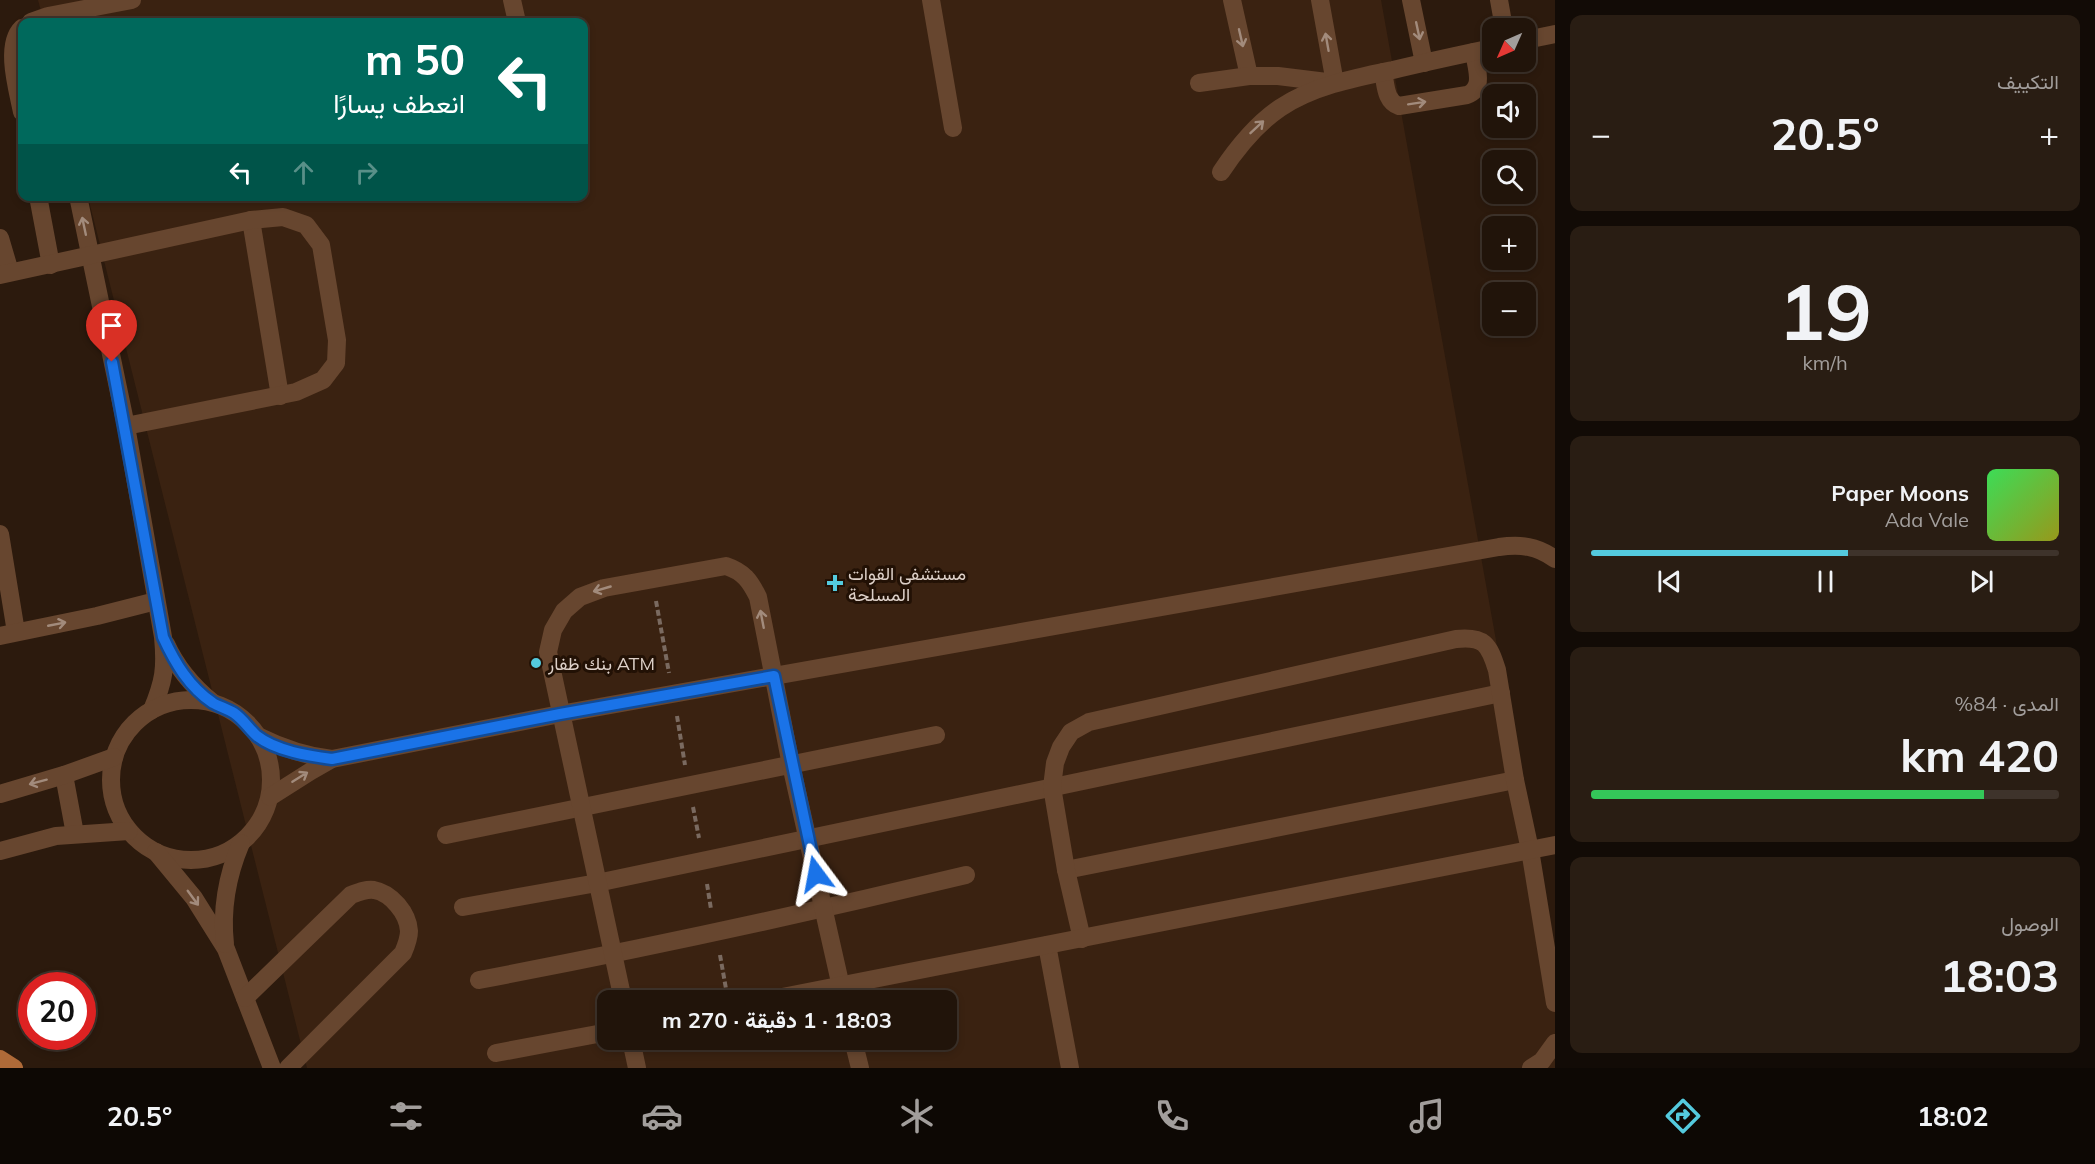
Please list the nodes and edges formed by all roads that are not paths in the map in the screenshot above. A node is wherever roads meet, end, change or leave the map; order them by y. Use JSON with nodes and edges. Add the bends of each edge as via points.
{"nodes":[{"id":1,"x":132,"y":0,"type":"edge"},
{"id":2,"x":512,"y":0,"type":"edge"},
{"id":3,"x":931,"y":0,"type":"edge"},
{"id":4,"x":1232,"y":0,"type":"edge"},
{"id":5,"x":1320,"y":0,"type":"edge"},
{"id":6,"x":1411,"y":0,"type":"edge"},
{"id":7,"x":1499,"y":0,"type":"edge"},
{"id":8,"x":46,"y":8,"type":"edge"},
{"id":9,"x":516,"y":18,"type":"edge"},
{"id":10,"x":1502,"y":18,"type":"edge"},
{"id":11,"x":1555,"y":34,"type":"edge"},
{"id":12,"x":12,"y":36,"type":"edge"},
{"id":13,"x":1536,"y":38,"type":"edge"},
{"id":14,"x":1482,"y":50,"type":"edge"},
{"id":15,"x":1474,"y":52,"type":"junction"},
{"id":16,"x":1424,"y":63,"type":"junction"},
{"id":17,"x":1383,"y":72,"type":"junction"},
{"id":18,"x":1249,"y":76,"type":"junction"},
{"id":19,"x":18,"y":83,"type":"edge"},
{"id":20,"x":1199,"y":83,"type":"dead end"},
{"id":21,"x":1335,"y":83,"type":"junction"},
{"id":22,"x":953,"y":128,"type":"dead end"},
{"id":23,"x":1221,"y":172,"type":"dead end"},
{"id":24,"x":39,"y":201,"type":"edge"},
{"id":25,"x":79,"y":201,"type":"edge"},
{"id":26,"x":251,"y":220,"type":"junction"},
{"id":27,"x":0,"y":238,"type":"edge"},
{"id":28,"x":91,"y":255,"type":"junction"},
{"id":29,"x":51,"y":265,"type":"junction"},
{"id":30,"x":5,"y":274,"type":"edge"},
{"id":31,"x":280,"y":396,"type":"junction"},
{"id":32,"x":126,"y":426,"type":"junction"},
{"id":33,"x":0,"y":534,"type":"edge"},
{"id":34,"x":1555,"y":559,"type":"edge"},
{"id":35,"x":156,"y":601,"type":"junction"},
{"id":36,"x":8,"y":634,"type":"edge"},
{"id":37,"x":163,"y":637,"type":"junction"},
{"id":38,"x":774,"y":676,"type":"junction"},
{"id":39,"x":1501,"y":693,"type":"junction"},
{"id":40,"x":214,"y":703,"type":"junction"},
{"id":41,"x":152,"y":710,"type":"junction"},
{"id":42,"x":560,"y":714,"type":"junction"},
{"id":43,"x":936,"y":735,"type":"dead end"},
{"id":44,"x":258,"y":736,"type":"junction"},
{"id":45,"x":114,"y":757,"type":"junction"},
{"id":46,"x":332,"y":759,"type":"junction"},
{"id":47,"x":791,"y":765,"type":"junction"},
{"id":48,"x":64,"y":775,"type":"junction"},
{"id":49,"x":1515,"y":780,"type":"junction"},
{"id":50,"x":1052,"y":787,"type":"junction"},
{"id":51,"x":0,"y":794,"type":"edge"},
{"id":52,"x":270,"y":797,"type":"junction"},
{"id":53,"x":581,"y":808,"type":"junction"},
{"id":54,"x":129,"y":831,"type":"junction"},
{"id":55,"x":75,"y":834,"type":"junction"},
{"id":56,"x":446,"y":835,"type":"dead end"},
{"id":57,"x":808,"y":838,"type":"junction"},
{"id":58,"x":241,"y":843,"type":"junction"},
{"id":59,"x":1555,"y":845,"type":"edge"},
{"id":60,"x":1530,"y":850,"type":"junction"},
{"id":61,"x":0,"y":851,"type":"edge"},
{"id":62,"x":156,"y":852,"type":"junction"},
{"id":63,"x":1066,"y":870,"type":"junction"},
{"id":64,"x":966,"y":875,"type":"dead end"},
{"id":65,"x":597,"y":883,"type":"junction"},
{"id":66,"x":463,"y":908,"type":"dead end"},
{"id":67,"x":824,"y":909,"type":"junction"},
{"id":68,"x":1082,"y":939,"type":"junction"},
{"id":69,"x":1047,"y":945,"type":"junction"},
{"id":70,"x":226,"y":949,"type":"junction"},
{"id":71,"x":613,"y":955,"type":"junction"},
{"id":72,"x":479,"y":980,"type":"dead end"},
{"id":73,"x":621,"y":990,"type":"edge"},
{"id":74,"x":841,"y":990,"type":"edge"},
{"id":75,"x":855,"y":990,"type":"edge"},
{"id":76,"x":245,"y":998,"type":"junction"},
{"id":77,"x":1555,"y":1003,"type":"edge"},
{"id":78,"x":597,"y":1034,"type":"edge"},
{"id":79,"x":1555,"y":1043,"type":"edge"},
{"id":80,"x":633,"y":1050,"type":"edge"},
{"id":81,"x":856,"y":1050,"type":"edge"},
{"id":82,"x":496,"y":1053,"type":"dead end"},
{"id":83,"x":0,"y":1059,"type":"edge"},
{"id":84,"x":14,"y":1068,"type":"edge"},
{"id":85,"x":272,"y":1068,"type":"edge"},
{"id":86,"x":288,"y":1068,"type":"edge"},
{"id":87,"x":637,"y":1068,"type":"edge"},
{"id":88,"x":860,"y":1068,"type":"edge"},
{"id":89,"x":1070,"y":1068,"type":"edge"},
{"id":90,"x":1532,"y":1068,"type":"edge"}],
"edges":[{"from":1,"to":8,"type":"lane"},
{"from":2,"to":9,"type":"lane"},
{"from":3,"to":22,"type":"lane"},
{"from":4,"to":18,"type":"lane","one_way":true},
{"from":21,"to":5,"type":"lane","one_way":true},
{"from":6,"to":16,"type":"lane","one_way":true},
{"from":7,"to":10,"type":"lane"},
{"from":11,"to":13,"type":"lane"},
{"from":12,"to":19,"type":"lane"},
{"from":14,"to":15,"type":"lane"},
{"from":15,"to":16,"type":"lane"},
{"from":17,"to":15,"type":"lane","one_way":true,"via":[[1388,96],[1399,106],[1467,95],[1479,85]]},
{"from":16,"to":17,"type":"lane"},
{"from":17,"to":21,"type":"lane"},
{"from":18,"to":20,"type":"lane"},
{"from":18,"to":21,"type":"lane","via":[[1287,76]]},
{"from":23,"to":21,"type":"lane","one_way":true,"via":[[1257,126],[1281,108]]},
{"from":24,"to":29,"type":"lane"},
{"from":28,"to":25,"type":"lane","one_way":true},
{"from":26,"to":28,"type":"lane"},
{"from":26,"to":31,"type":"lane"},
{"from":26,"to":31,"type":"lane","via":[[283,217],[306,225],[316,238],[321,245],[337,340],[336,363],[323,380]]},
{"from":27,"to":30,"type":"lane"},
{"from":28,"to":29,"type":"lane"},
{"from":28,"to":32,"type":"lane"},
{"from":29,"to":30,"type":"lane"},
{"from":31,"to":32,"type":"lane"},
{"from":32,"to":35,"type":"lane"},
{"from":33,"to":36,"type":"lane"},
{"from":34,"to":38,"type":"lane","via":[[1541,549],[1498,547]]},
{"from":36,"to":35,"type":"lane","one_way":true},
{"from":35,"to":37,"type":"lane"},
{"from":37,"to":40,"type":"lane","via":[[183,675]]},
{"from":37,"to":41,"type":"lane","via":[[162,687]]},
{"from":38,"to":42,"type":"lane"},
{"from":38,"to":42,"type":"lane","one_way":true,"via":[[758,597],[750,580],[738,570],[726,566],[652,579],[604,588],[580,597],[564,611],[553,630],[548,652]]},
{"from":38,"to":47,"type":"lane"},
{"from":39,"to":49,"type":"lane"},
{"from":39,"to":50,"type":"lane"},
{"from":39,"to":50,"type":"lane","via":[[1492,653],[1484,642],[1472,637],[1456,639],[1089,722],[1071,732],[1061,747]]},
{"from":40,"to":41,"type":"lane","via":[[175,701]]},
{"from":40,"to":44,"type":"lane","via":[[233,712]]},
{"from":41,"to":45,"type":"lane","via":[[130,726]]},
{"from":42,"to":46,"type":"lane"},
{"from":42,"to":53,"type":"lane"},
{"from":43,"to":47,"type":"lane"},
{"from":44,"to":46,"type":"lane","via":[[281,748]]},
{"from":44,"to":52,"type":"lane","via":[[267,760]]},
{"from":45,"to":48,"type":"lane"},
{"from":45,"to":54,"type":"lane","via":[[114,804]]},
{"from":52,"to":46,"type":"lane","one_way":true},
{"from":47,"to":53,"type":"lane"},
{"from":47,"to":57,"type":"lane"},
{"from":48,"to":51,"type":"lane","one_way":true},
{"from":48,"to":55,"type":"lane"},
{"from":49,"to":60,"type":"lane"},
{"from":49,"to":63,"type":"lane"},
{"from":50,"to":57,"type":"lane"},
{"from":50,"to":63,"type":"lane"},
{"from":52,"to":58,"type":"lane","via":[[254,829]]},
{"from":53,"to":56,"type":"lane"},
{"from":53,"to":65,"type":"lane"},
{"from":54,"to":55,"type":"lane"},
{"from":54,"to":62,"type":"lane"},
{"from":55,"to":61,"type":"lane"},
{"from":57,"to":65,"type":"lane"},
{"from":57,"to":67,"type":"lane"},
{"from":58,"to":62,"type":"lane","via":[[207,858],[190,860]]},
{"from":58,"to":70,"type":"lane","via":[[227,884],[223,927]]},
{"from":59,"to":60,"type":"lane"},
{"from":60,"to":68,"type":"lane"},
{"from":60,"to":77,"type":"lane"},
{"from":62,"to":70,"type":"lane","one_way":true,"via":[[194,898]]},
{"from":63,"to":68,"type":"lane"},
{"from":64,"to":67,"type":"lane"},
{"from":65,"to":66,"type":"lane"},
{"from":65,"to":71,"type":"lane"},
{"from":67,"to":71,"type":"lane"},
{"from":67,"to":74,"type":"lane"},
{"from":68,"to":69,"type":"lane"},
{"from":69,"to":75,"type":"lane"},
{"from":69,"to":89,"type":"lane"},
{"from":70,"to":76,"type":"lane"},
{"from":71,"to":72,"type":"lane"},
{"from":71,"to":73,"type":"lane"},
{"from":76,"to":85,"type":"lane"},
{"from":76,"to":86,"type":"lane","via":[[351,895],[372,890],[382,893],[406,918],[408,942],[403,953]]},
{"from":78,"to":82,"type":"lane"},
{"from":79,"to":90,"type":"lane","via":[[1550,1053]]},
{"from":80,"to":87,"type":"lane"},
{"from":81,"to":88,"type":"lane"},
{"from":83,"to":84,"type":"main road"}]}
